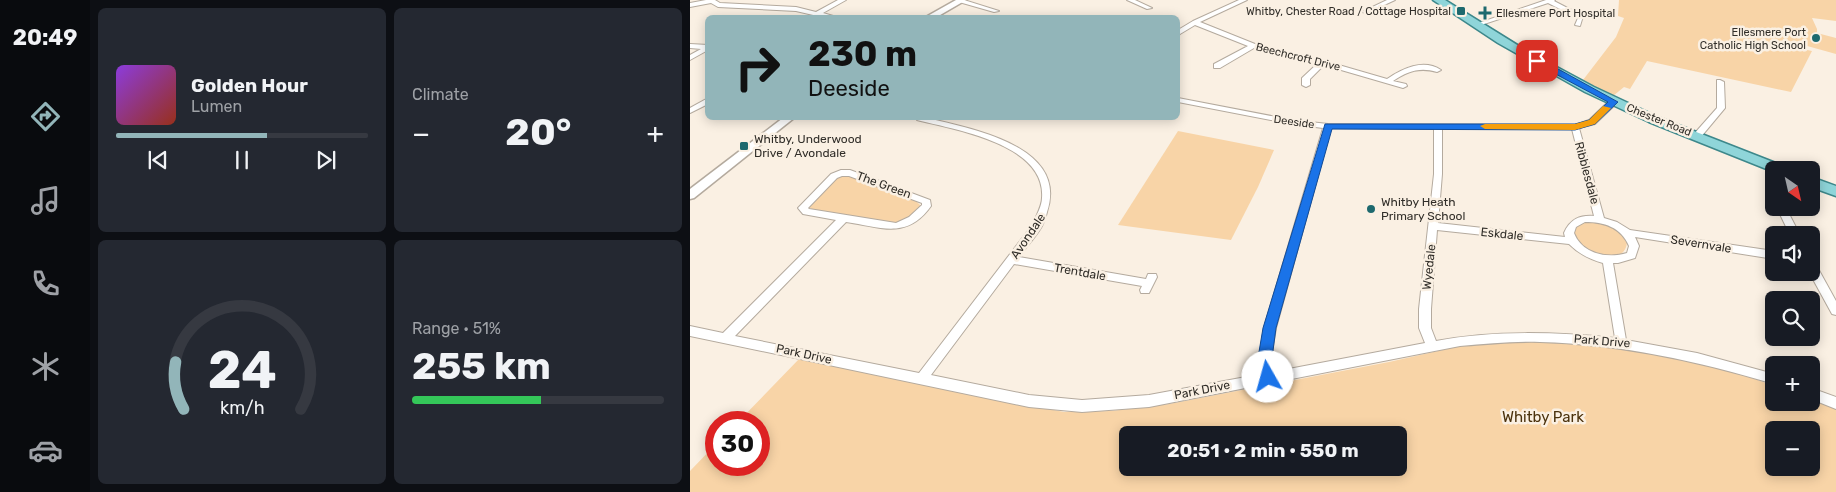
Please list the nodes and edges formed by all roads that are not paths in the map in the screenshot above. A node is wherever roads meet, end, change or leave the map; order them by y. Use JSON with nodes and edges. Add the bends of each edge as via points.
{"nodes":[{"id":1,"x":710,"y":0,"type":"edge"},
{"id":2,"x":843,"y":0,"type":"edge"},
{"id":3,"x":962,"y":0,"type":"edge"},
{"id":4,"x":1130,"y":0,"type":"edge"},
{"id":5,"x":1244,"y":0,"type":"edge"},
{"id":6,"x":1392,"y":0,"type":"edge"},
{"id":7,"x":1438,"y":0,"type":"edge"},
{"id":8,"x":1550,"y":1,"type":"edge"},
{"id":9,"x":690,"y":4,"type":"edge"},
{"id":10,"x":1149,"y":8,"type":"dead end"},
{"id":11,"x":996,"y":12,"type":"dead end"},
{"id":12,"x":1364,"y":12,"type":"dead end"},
{"id":13,"x":818,"y":13,"type":"junction"},
{"id":14,"x":826,"y":15,"type":"edge"},
{"id":15,"x":934,"y":15,"type":"edge"},
{"id":16,"x":1195,"y":22,"type":"junction"},
{"id":17,"x":1476,"y":25,"type":"junction"},
{"id":18,"x":1578,"y":25,"type":"dead end"},
{"id":19,"x":1180,"y":32,"type":"edge"},
{"id":20,"x":690,"y":46,"type":"edge"},
{"id":21,"x":1253,"y":46,"type":"junction"},
{"id":22,"x":705,"y":47,"type":"edge"},
{"id":23,"x":705,"y":49,"type":"edge"},
{"id":24,"x":690,"y":58,"type":"edge"},
{"id":25,"x":1323,"y":62,"type":"junction"},
{"id":26,"x":1435,"y":68,"type":"dead end"},
{"id":27,"x":1226,"y":70,"type":"dead end"},
{"id":28,"x":1296,"y":79,"type":"dead end"},
{"id":29,"x":1388,"y":81,"type":"junction"},
{"id":30,"x":1720,"y":82,"type":"dead end"},
{"id":31,"x":1403,"y":86,"type":"dead end"},
{"id":32,"x":1180,"y":100,"type":"edge"},
{"id":33,"x":705,"y":102,"type":"edge"},
{"id":34,"x":1613,"y":102,"type":"junction"},
{"id":35,"x":690,"y":111,"type":"edge"},
{"id":36,"x":786,"y":120,"type":"edge"},
{"id":37,"x":927,"y":120,"type":"edge"},
{"id":38,"x":1328,"y":126,"type":"junction"},
{"id":39,"x":1438,"y":126,"type":"junction"},
{"id":40,"x":1575,"y":127,"type":"junction"},
{"id":41,"x":1697,"y":136,"type":"junction"},
{"id":42,"x":1765,"y":164,"type":"edge"},
{"id":43,"x":1820,"y":186,"type":"edge"},
{"id":44,"x":1836,"y":192,"type":"edge"},
{"id":45,"x":690,"y":195,"type":"edge"},
{"id":46,"x":844,"y":218,"type":"junction"},
{"id":47,"x":1600,"y":219,"type":"junction"},
{"id":48,"x":1433,"y":226,"type":"junction"},
{"id":49,"x":1628,"y":233,"type":"junction"},
{"id":50,"x":1571,"y":241,"type":"junction"},
{"id":51,"x":1765,"y":254,"type":"edge"},
{"id":52,"x":1012,"y":260,"type":"junction"},
{"id":53,"x":1608,"y":261,"type":"junction"},
{"id":54,"x":1819,"y":281,"type":"edge"},
{"id":55,"x":1148,"y":284,"type":"dead end"},
{"id":56,"x":1836,"y":311,"type":"edge"},
{"id":57,"x":690,"y":331,"type":"edge"},
{"id":58,"x":726,"y":337,"type":"junction"},
{"id":59,"x":1621,"y":342,"type":"junction"},
{"id":60,"x":1432,"y":346,"type":"junction"},
{"id":61,"x":1765,"y":376,"type":"edge"},
{"id":62,"x":1268,"y":377,"type":"junction"},
{"id":63,"x":922,"y":378,"type":"junction"},
{"id":64,"x":1820,"y":397,"type":"edge"},
{"id":65,"x":1836,"y":403,"type":"edge"}],
"edges":[{"from":1,"to":9,"type":"street"},
{"from":1,"to":13,"type":"street","via":[[718,5]]},
{"from":2,"to":13,"type":"street"},
{"from":3,"to":11,"type":"street"},
{"from":3,"to":15,"type":"street"},
{"from":4,"to":10,"type":"street"},
{"from":5,"to":16,"type":"street"},
{"from":6,"to":12,"type":"street"},
{"from":7,"to":17,"type":"main road","name":"Chester Road"},
{"from":8,"to":17,"type":"street"},
{"from":8,"to":18,"type":"street","via":[[1581,17]]},
{"from":13,"to":14,"type":"street"},
{"from":16,"to":19,"type":"street"},
{"from":16,"to":21,"type":"street","name":"Beechcroft Drive"},
{"from":17,"to":34,"type":"main road","name":"Chester Road"},
{"from":20,"to":22,"type":"street"},
{"from":21,"to":25,"type":"street","name":"Beechcroft Drive"},
{"from":21,"to":27,"type":"street","via":[[1216,65]]},
{"from":23,"to":24,"type":"street"},
{"from":25,"to":28,"type":"street","via":[[1305,83]]},
{"from":25,"to":29,"type":"street","name":"Beechcroft Drive"},
{"from":26,"to":29,"type":"street","via":[[1408,68]]},
{"from":29,"to":31,"type":"street","name":"Beechcroft Drive"},
{"from":30,"to":41,"type":"street","via":[[1721,108]]},
{"from":32,"to":38,"type":"street","name":"Deeside"},
{"from":33,"to":35,"type":"street"},
{"from":34,"to":40,"type":"street","name":"Deeside","via":[[1592,122]]},
{"from":34,"to":41,"type":"main road","name":"Chester Road"},
{"from":36,"to":45,"type":"street"},
{"from":37,"to":52,"type":"street","name":"Avondale","via":[[982,136],[1023,153],[1045,176],[1048,191],[1046,209]]},
{"from":38,"to":39,"type":"street","name":"Deeside"},
{"from":38,"to":62,"type":"street","via":[[1270,328],[1265,358]]},
{"from":39,"to":40,"type":"street","name":"Deeside"},
{"from":39,"to":48,"type":"street","name":"Wyedale"},
{"from":40,"to":47,"type":"street","name":"Ribblesdale"},
{"from":41,"to":42,"type":"main road","name":"Chester Road"},
{"from":43,"to":44,"type":"main road"},
{"from":46,"to":46,"type":"street","name":"The Green","via":[[904,225],[927,202],[850,173],[842,173],[834,176],[803,208],[806,212]]},
{"from":46,"to":58,"type":"street"},
{"from":47,"to":49,"type":"street","name":"Severnvale"},
{"from":47,"to":50,"type":"street","via":[[1575,221],[1569,227]]},
{"from":48,"to":50,"type":"street","name":"Eskdale"},
{"from":48,"to":60,"type":"street","name":"Wyedale","via":[[1425,309],[1425,328]]},
{"from":49,"to":51,"type":"street","name":"Severnvale"},
{"from":49,"to":53,"type":"street","via":[[1634,246],[1631,255]]},
{"from":50,"to":53,"type":"street","via":[[1585,253]]},
{"from":52,"to":55,"type":"street","name":"Trentdale"},
{"from":52,"to":63,"type":"street","name":"Avondale"},
{"from":53,"to":59,"type":"street"},
{"from":54,"to":56,"type":"street"},
{"from":57,"to":58,"type":"street","name":"Park Drive"},
{"from":58,"to":63,"type":"street","name":"Park Drive"},
{"from":59,"to":60,"type":"street","name":"Park Drive","via":[[1493,337]]},
{"from":59,"to":61,"type":"street","name":"Park Drive","via":[[1686,354]]},
{"from":60,"to":62,"type":"street","name":"Park Drive"},
{"from":62,"to":63,"type":"street","name":"Park Drive","via":[[1149,401],[1082,406],[1029,401]]},
{"from":64,"to":65,"type":"street"}]}
